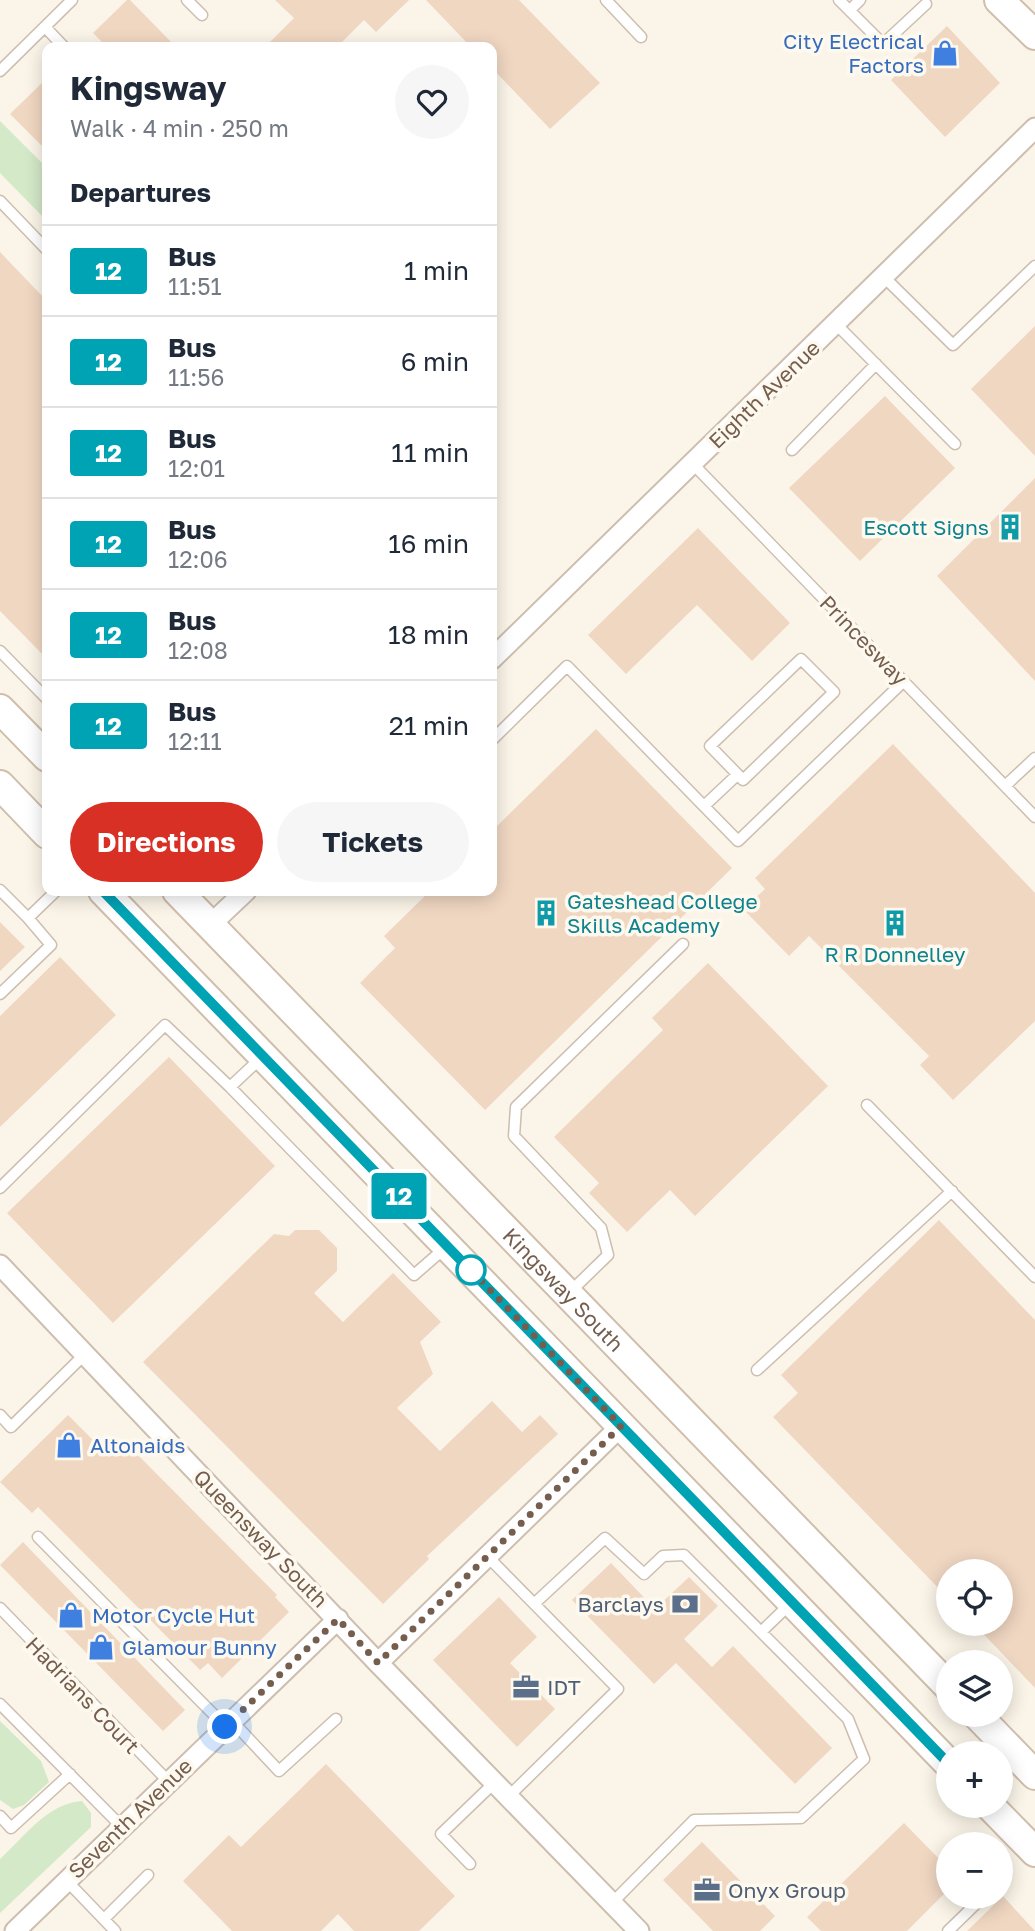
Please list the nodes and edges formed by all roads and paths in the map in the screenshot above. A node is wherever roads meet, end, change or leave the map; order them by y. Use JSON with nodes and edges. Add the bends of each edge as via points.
{"nodes":[{"id":1,"x":72,"y":0,"type":"edge"},
{"id":2,"x":187,"y":0,"type":"edge"},
{"id":3,"x":606,"y":0,"type":"edge"},
{"id":4,"x":839,"y":0,"type":"edge"},
{"id":5,"x":860,"y":0,"type":"edge"},
{"id":6,"x":999,"y":0,"type":"edge"},
{"id":7,"x":926,"y":4,"type":"dead end"},
{"id":8,"x":850,"y":10,"type":"junction"},
{"id":9,"x":202,"y":15,"type":"dead end"},
{"id":10,"x":45,"y":27,"type":"junction"},
{"id":11,"x":1035,"y":35,"type":"edge"},
{"id":12,"x":641,"y":37,"type":"dead end"},
{"id":13,"x":59,"y":42,"type":"edge"},
{"id":14,"x":0,"y":71,"type":"edge"},
{"id":15,"x":1035,"y":128,"type":"edge"},
{"id":16,"x":0,"y":201,"type":"edge"},
{"id":17,"x":42,"y":245,"type":"edge"},
{"id":18,"x":1035,"y":266,"type":"edge"},
{"id":19,"x":884,"y":277,"type":"junction"},
{"id":20,"x":836,"y":324,"type":"junction"},
{"id":21,"x":876,"y":364,"type":"junction"},
{"id":22,"x":955,"y":443,"type":"dead end"},
{"id":23,"x":792,"y":450,"type":"dead end"},
{"id":24,"x":693,"y":464,"type":"junction"},
{"id":25,"x":0,"y":650,"type":"edge"},
{"id":26,"x":497,"y":654,"type":"edge"},
{"id":27,"x":904,"y":681,"type":"junction"},
{"id":28,"x":42,"y":694,"type":"edge"},
{"id":29,"x":0,"y":709,"type":"edge"},
{"id":30,"x":497,"y":735,"type":"edge"},
{"id":31,"x":42,"y":752,"type":"edge"},
{"id":32,"x":1035,"y":758,"type":"edge"},
{"id":33,"x":737,"y":775,"type":"junction"},
{"id":34,"x":0,"y":785,"type":"edge"},
{"id":35,"x":1005,"y":786,"type":"junction"},
{"id":36,"x":704,"y":806,"type":"junction"},
{"id":37,"x":1035,"y":817,"type":"edge"},
{"id":38,"x":42,"y":829,"type":"edge"},
{"id":39,"x":0,"y":890,"type":"edge"},
{"id":40,"x":51,"y":896,"type":"edge"},
{"id":41,"x":108,"y":896,"type":"edge"},
{"id":42,"x":182,"y":896,"type":"edge"},
{"id":43,"x":238,"y":896,"type":"edge"},
{"id":44,"x":28,"y":918,"type":"junction"},
{"id":45,"x":210,"y":925,"type":"junction"},
{"id":46,"x":683,"y":944,"type":"dead end"},
{"id":47,"x":0,"y":994,"type":"edge"},
{"id":48,"x":264,"y":1055,"type":"junction"},
{"id":49,"x":230,"y":1087,"type":"junction"},
{"id":50,"x":867,"y":1105,"type":"dead end"},
{"id":51,"x":0,"y":1188,"type":"edge"},
{"id":52,"x":952,"y":1191,"type":"junction"},
{"id":53,"x":448,"y":1246,"type":"junction"},
{"id":54,"x":0,"y":1265,"type":"edge"},
{"id":55,"x":1035,"y":1277,"type":"edge"},
{"id":56,"x":568,"y":1294,"type":"junction"},
{"id":57,"x":85,"y":1353,"type":"junction"},
{"id":58,"x":757,"y":1370,"type":"dead end"},
{"id":59,"x":0,"y":1415,"type":"edge"},
{"id":60,"x":621,"y":1426,"type":"junction"},
{"id":61,"x":38,"y":1537,"type":"dead end"},
{"id":62,"x":488,"y":1557,"type":"junction"},
{"id":63,"x":791,"y":1602,"type":"junction"},
{"id":64,"x":536,"y":1603,"type":"junction"},
{"id":65,"x":0,"y":1608,"type":"edge"},
{"id":66,"x":338,"y":1619,"type":"junction"},
{"id":67,"x":761,"y":1632,"type":"junction"},
{"id":68,"x":378,"y":1663,"type":"junction"},
{"id":69,"x":936,"y":1674,"type":"edge"},
{"id":70,"x":0,"y":1704,"type":"edge"},
{"id":71,"x":336,"y":1719,"type":"dead end"},
{"id":72,"x":229,"y":1723,"type":"junction"},
{"id":73,"x":989,"y":1727,"type":"edge"},
{"id":74,"x":936,"y":1751,"type":"edge"},
{"id":75,"x":70,"y":1774,"type":"junction"},
{"id":76,"x":1035,"y":1775,"type":"edge"},
{"id":77,"x":167,"y":1782,"type":"junction"},
{"id":78,"x":501,"y":1790,"type":"junction"},
{"id":79,"x":0,"y":1816,"type":"edge"},
{"id":80,"x":999,"y":1818,"type":"edge"},
{"id":81,"x":121,"y":1826,"type":"junction"},
{"id":82,"x":1035,"y":1852,"type":"edge"},
{"id":83,"x":470,"y":1864,"type":"dead end"},
{"id":84,"x":148,"y":1875,"type":"dead end"},
{"id":85,"x":66,"y":1880,"type":"junction"},
{"id":86,"x":612,"y":1903,"type":"junction"},
{"id":87,"x":971,"y":1909,"type":"edge"},
{"id":88,"x":104,"y":1919,"type":"junction"},
{"id":89,"x":15,"y":1931,"type":"edge"},
{"id":90,"x":115,"y":1931,"type":"edge"},
{"id":91,"x":639,"y":1931,"type":"edge"},
{"id":92,"x":948,"y":1931,"type":"edge"}],
"edges":[{"from":1,"to":10,"type":"lane"},
{"from":2,"to":9,"type":"lane"},
{"from":3,"to":12,"type":"lane"},
{"from":4,"to":8,"type":"lane"},
{"from":5,"to":8,"type":"lane"},
{"from":6,"to":11,"type":"street"},
{"from":7,"to":8,"type":"lane","via":[[883,44]]},
{"from":10,"to":13,"type":"lane"},
{"from":10,"to":14,"type":"lane"},
{"from":15,"to":19,"type":"street","name":"Eighth Avenue"},
{"from":16,"to":17,"type":"lane"},
{"from":18,"to":19,"type":"lane","via":[[953,345]]},
{"from":19,"to":20,"type":"street","name":"Eighth Avenue"},
{"from":20,"to":21,"type":"lane"},
{"from":20,"to":24,"type":"street","name":"Eighth Avenue"},
{"from":21,"to":22,"type":"lane"},
{"from":21,"to":23,"type":"lane"},
{"from":24,"to":26,"type":"street","name":"Eighth Avenue"},
{"from":24,"to":27,"type":"lane","name":"Princesway"},
{"from":25,"to":28,"type":"lane"},
{"from":27,"to":35,"type":"lane","name":"Princesway"},
{"from":27,"to":36,"type":"lane","via":[[738,841]]},
{"from":29,"to":31,"type":"street"},
{"from":30,"to":36,"type":"lane","via":[[567,666]]},
{"from":32,"to":35,"type":"lane"},
{"from":33,"to":33,"type":"lane","via":[[710,746],[801,659],[834,692],[743,780]]},
{"from":33,"to":36,"type":"lane"},
{"from":34,"to":38,"type":"street"},
{"from":35,"to":37,"type":"lane","name":"Princesway"},
{"from":39,"to":44,"type":"lane"},
{"from":40,"to":44,"type":"lane"},
{"from":41,"to":48,"type":"street"},
{"from":42,"to":45,"type":"street","name":"Kingsway South"},
{"from":43,"to":45,"type":"street"},
{"from":44,"to":47,"type":"lane","via":[[51,945]]},
{"from":45,"to":56,"type":"street","name":"Kingsway South"},
{"from":46,"to":56,"type":"lane","via":[[516,1107],[514,1136],[601,1228],[608,1255]]},
{"from":48,"to":49,"type":"lane"},
{"from":48,"to":53,"type":"street"},
{"from":49,"to":51,"type":"lane","via":[[165,1025]]},
{"from":49,"to":53,"type":"lane","via":[[414,1275]]},
{"from":50,"to":52,"type":"lane"},
{"from":52,"to":55,"type":"lane"},
{"from":52,"to":58,"type":"lane"},
{"from":53,"to":60,"type":"street"},
{"from":54,"to":57,"type":"street","name":"Queensway South"},
{"from":56,"to":69,"type":"street","name":"Kingsway South"},
{"from":57,"to":59,"type":"lane","via":[[11,1427]]},
{"from":57,"to":66,"type":"street","name":"Queensway South"},
{"from":60,"to":62,"type":"street"},
{"from":60,"to":63,"type":"street"},
{"from":61,"to":72,"type":"lane"},
{"from":62,"to":64,"type":"lane"},
{"from":62,"to":68,"type":"street"},
{"from":63,"to":67,"type":"lane"},
{"from":63,"to":74,"type":"street"},
{"from":64,"to":67,"type":"lane","via":[[605,1538],[645,1574],[663,1556],[684,1555]]},
{"from":64,"to":78,"type":"lane","via":[[618,1689]]},
{"from":65,"to":77,"type":"lane","name":"Hadrians Court"},
{"from":66,"to":68,"type":"street","name":"Queensway South"},
{"from":66,"to":72,"type":"street","name":"Seventh Avenue"},
{"from":67,"to":86,"type":"lane","via":[[848,1719],[864,1759],[801,1818],[694,1820]]},
{"from":68,"to":78,"type":"street","name":"Queensway South"},
{"from":70,"to":75,"type":"lane"},
{"from":71,"to":72,"type":"lane","via":[[279,1771]]},
{"from":72,"to":77,"type":"street","name":"Seventh Avenue"},
{"from":73,"to":76,"type":"street"},
{"from":75,"to":79,"type":"lane","via":[[11,1828]]},
{"from":75,"to":81,"type":"lane"},
{"from":77,"to":81,"type":"street","name":"Seventh Avenue"},
{"from":78,"to":83,"type":"lane","via":[[441,1834]]},
{"from":78,"to":86,"type":"street","name":"Queensway South"},
{"from":80,"to":82,"type":"street"},
{"from":81,"to":85,"type":"street","name":"Seventh Avenue"},
{"from":84,"to":88,"type":"lane"},
{"from":85,"to":88,"type":"lane"},
{"from":85,"to":89,"type":"street","name":"Seventh Avenue"},
{"from":86,"to":91,"type":"street","name":"Queensway South"},
{"from":87,"to":92,"type":"lane"},
{"from":88,"to":90,"type":"lane"}]}
